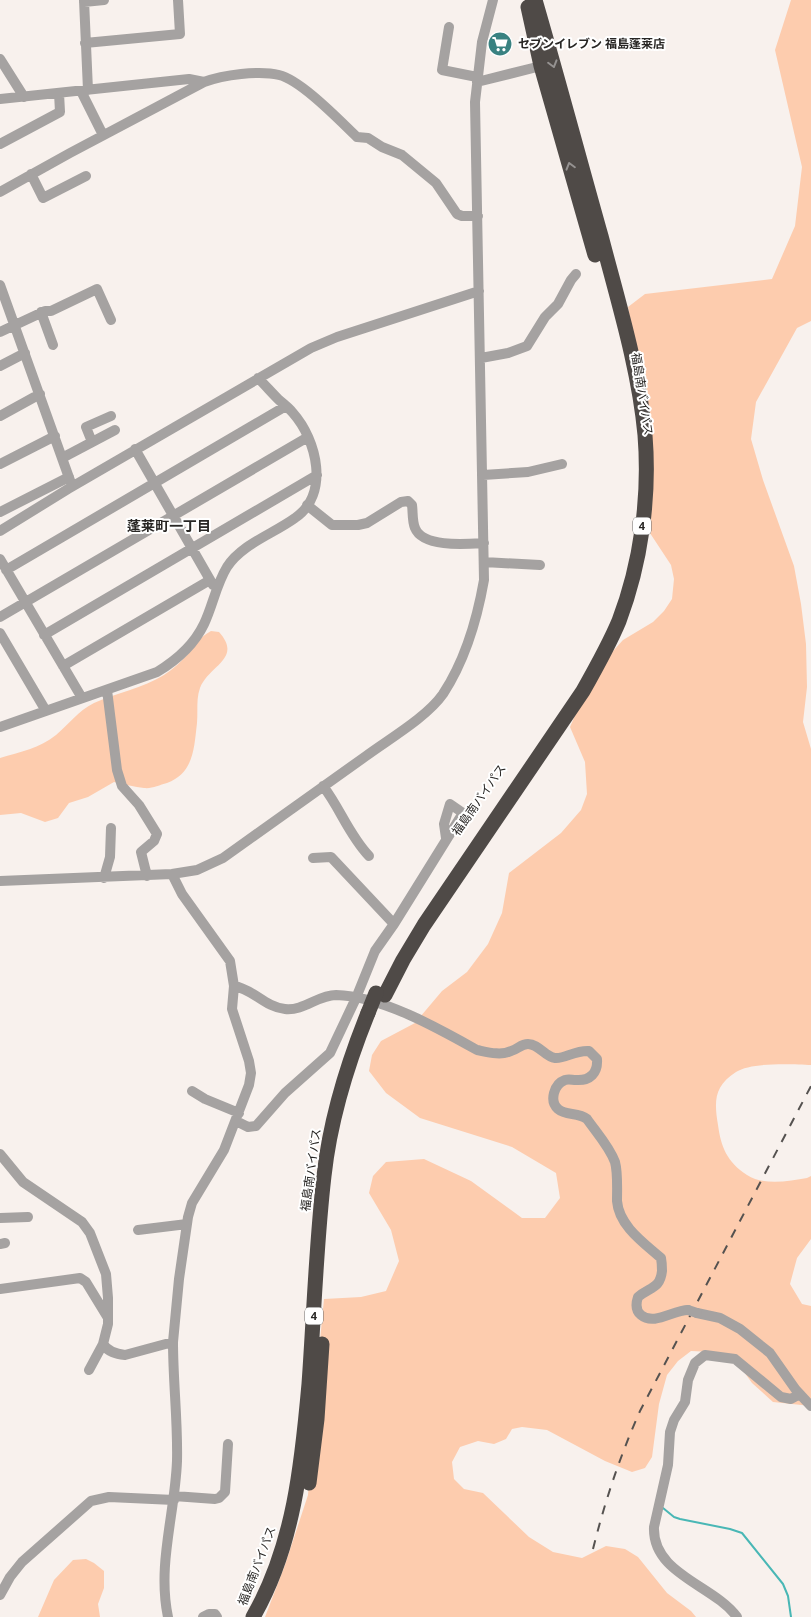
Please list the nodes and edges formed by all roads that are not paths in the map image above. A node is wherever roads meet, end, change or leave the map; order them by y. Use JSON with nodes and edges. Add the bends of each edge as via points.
{"nodes":[{"id":1,"x":104,"y":0,"type":"edge"},
{"id":2,"x":178,"y":0,"type":"edge"},
{"id":3,"x":493,"y":0,"type":"edge"},
{"id":4,"x":526,"y":0,"type":"edge"},
{"id":5,"x":535,"y":0,"type":"edge"},
{"id":6,"x":84,"y":1,"type":"edge"},
{"id":7,"x":448,"y":26,"type":"dead end"},
{"id":8,"x":85,"y":43,"type":"junction"},
{"id":9,"x":0,"y":59,"type":"edge"},
{"id":10,"x":541,"y":66,"type":"junction"},
{"id":11,"x":477,"y":79,"type":"junction"},
{"id":12,"x":204,"y":82,"type":"junction"},
{"id":13,"x":84,"y":90,"type":"junction"},
{"id":14,"x":59,"y":93,"type":"junction"},
{"id":15,"x":24,"y":97,"type":"junction"},
{"id":16,"x":0,"y":99,"type":"edge"},
{"id":17,"x":103,"y":135,"type":"junction"},
{"id":18,"x":0,"y":144,"type":"edge"},
{"id":19,"x":31,"y":174,"type":"junction"},
{"id":20,"x":86,"y":176,"type":"dead end"},
{"id":21,"x":0,"y":192,"type":"edge"},
{"id":22,"x":478,"y":216,"type":"junction"},
{"id":23,"x":576,"y":274,"type":"dead end"},
{"id":24,"x":0,"y":285,"type":"edge"},
{"id":25,"x":480,"y":291,"type":"junction"},
{"id":26,"x":41,"y":312,"type":"junction"},
{"id":27,"x":111,"y":320,"type":"dead end"},
{"id":28,"x":16,"y":326,"type":"junction"},
{"id":29,"x":0,"y":332,"type":"edge"},
{"id":30,"x":53,"y":345,"type":"dead end"},
{"id":31,"x":25,"y":353,"type":"junction"},
{"id":32,"x":481,"y":358,"type":"junction"},
{"id":33,"x":0,"y":366,"type":"edge"},
{"id":34,"x":258,"y":378,"type":"junction"},
{"id":35,"x":40,"y":394,"type":"junction"},
{"id":36,"x":286,"y":406,"type":"junction"},
{"id":37,"x":0,"y":416,"type":"edge"},
{"id":38,"x":111,"y":416,"type":"dead end"},
{"id":39,"x":115,"y":430,"type":"dead end"},
{"id":40,"x":54,"y":436,"type":"junction"},
{"id":41,"x":308,"y":437,"type":"junction"},
{"id":42,"x":92,"y":442,"type":"junction"},
{"id":43,"x":136,"y":449,"type":"junction"},
{"id":44,"x":62,"y":458,"type":"junction"},
{"id":45,"x":0,"y":464,"type":"edge"},
{"id":46,"x":562,"y":464,"type":"dead end"},
{"id":47,"x":316,"y":475,"type":"junction"},
{"id":48,"x":483,"y":475,"type":"junction"},
{"id":49,"x":71,"y":482,"type":"junction"},
{"id":50,"x":155,"y":483,"type":"junction"},
{"id":51,"x":306,"y":505,"type":"junction"},
{"id":52,"x":0,"y":512,"type":"edge"},
{"id":53,"x":173,"y":515,"type":"junction"},
{"id":54,"x":0,"y":532,"type":"edge"},
{"id":55,"x":484,"y":543,"type":"junction"},
{"id":56,"x":192,"y":548,"type":"junction"},
{"id":57,"x":0,"y":559,"type":"edge"},
{"id":58,"x":484,"y":562,"type":"junction"},
{"id":59,"x":540,"y":565,"type":"dead end"},
{"id":60,"x":6,"y":570,"type":"junction"},
{"id":61,"x":210,"y":580,"type":"junction"},
{"id":62,"x":216,"y":590,"type":"junction"},
{"id":63,"x":25,"y":602,"type":"junction"},
{"id":64,"x":0,"y":617,"type":"edge"},
{"id":65,"x":0,"y":633,"type":"edge"},
{"id":66,"x":44,"y":635,"type":"junction"},
{"id":67,"x":63,"y":666,"type":"junction"},
{"id":68,"x":107,"y":690,"type":"junction"},
{"id":69,"x":82,"y":698,"type":"junction"},
{"id":70,"x":46,"y":711,"type":"junction"},
{"id":71,"x":0,"y":726,"type":"edge"},
{"id":72,"x":323,"y":786,"type":"junction"},
{"id":73,"x":111,"y":828,"type":"dead end"},
{"id":74,"x":446,"y":838,"type":"dead end"},
{"id":75,"x":369,"y":856,"type":"dead end"},
{"id":76,"x":313,"y":858,"type":"dead end"},
{"id":77,"x":172,"y":874,"type":"junction"},
{"id":78,"x":147,"y":876,"type":"junction"},
{"id":79,"x":104,"y":878,"type":"junction"},
{"id":80,"x":0,"y":881,"type":"edge"},
{"id":81,"x":394,"y":924,"type":"junction"},
{"id":82,"x":234,"y":986,"type":"junction"},
{"id":83,"x":380,"y":994,"type":"junction"},
{"id":84,"x":356,"y":998,"type":"junction"},
{"id":85,"x":372,"y":1014,"type":"junction"},
{"id":86,"x":192,"y":1090,"type":"dead end"},
{"id":87,"x":237,"y":1117,"type":"junction"},
{"id":88,"x":0,"y":1154,"type":"edge"},
{"id":89,"x":28,"y":1217,"type":"dead end"},
{"id":90,"x":0,"y":1218,"type":"edge"},
{"id":91,"x":187,"y":1224,"type":"junction"},
{"id":92,"x":138,"y":1230,"type":"dead end"},
{"id":93,"x":0,"y":1289,"type":"edge"},
{"id":94,"x":108,"y":1318,"type":"junction"},
{"id":95,"x":173,"y":1342,"type":"junction"},
{"id":96,"x":103,"y":1344,"type":"junction"},
{"id":97,"x":89,"y":1370,"type":"dead end"},
{"id":98,"x":800,"y":1394,"type":"junction"},
{"id":99,"x":811,"y":1406,"type":"edge"},
{"id":100,"x":228,"y":1444,"type":"dead end"},
{"id":101,"x":174,"y":1498,"type":"junction"},
{"id":102,"x":0,"y":1595,"type":"edge"},
{"id":103,"x":168,"y":1617,"type":"edge"},
{"id":104,"x":203,"y":1617,"type":"edge"},
{"id":105,"x":218,"y":1617,"type":"edge"},
{"id":106,"x":253,"y":1617,"type":"edge"},
{"id":107,"x":264,"y":1617,"type":"edge"},
{"id":108,"x":737,"y":1617,"type":"edge"}],
"edges":[{"from":1,"to":6,"type":"street"},
{"from":2,"to":8,"type":"street","via":[[180,34]]},
{"from":3,"to":11,"type":"street"},
{"from":4,"to":10,"type":"highway","name":"福島南バイパス","number":"4"},
{"from":5,"to":83,"type":"highway","name":"福島南バイパス","number":"4","one_way":true,"via":[[620,305],[641,402],[646,462],[640,544],[631,584],[599,663]]},
{"from":6,"to":8,"type":"street"},
{"from":7,"to":11,"type":"street","via":[[442,70]]},
{"from":8,"to":13,"type":"street"},
{"from":9,"to":15,"type":"street"},
{"from":10,"to":11,"type":"street"},
{"from":83,"to":10,"type":"highway","name":"福島南バイパス","number":"4","one_way":true,"via":[[392,959],[412,925],[593,656],[612,612],[630,544],[636,463],[631,402],[610,305]]},
{"from":11,"to":22,"type":"street"},
{"from":12,"to":13,"type":"street","via":[[189,79]]},
{"from":12,"to":17,"type":"street"},
{"from":12,"to":22,"type":"street","via":[[236,75],[280,75],[302,87],[357,136],[402,155],[436,184],[457,214]]},
{"from":13,"to":14,"type":"street"},
{"from":13,"to":17,"type":"street"},
{"from":14,"to":15,"type":"street"},
{"from":14,"to":18,"type":"street","via":[[60,112]]},
{"from":15,"to":16,"type":"street"},
{"from":17,"to":19,"type":"street"},
{"from":19,"to":20,"type":"street","via":[[43,198]]},
{"from":19,"to":21,"type":"street"},
{"from":22,"to":25,"type":"street"},
{"from":23,"to":32,"type":"street","via":[[526,346]]},
{"from":24,"to":28,"type":"street"},
{"from":25,"to":32,"type":"street"},
{"from":25,"to":34,"type":"street","via":[[337,337]]},
{"from":26,"to":27,"type":"street","via":[[51,311],[97,289]]},
{"from":26,"to":28,"type":"street"},
{"from":26,"to":30,"type":"street"},
{"from":28,"to":29,"type":"street"},
{"from":28,"to":31,"type":"street"},
{"from":31,"to":33,"type":"street"},
{"from":31,"to":35,"type":"street"},
{"from":32,"to":48,"type":"street"},
{"from":34,"to":36,"type":"street"},
{"from":34,"to":43,"type":"street"},
{"from":35,"to":37,"type":"street"},
{"from":35,"to":40,"type":"street"},
{"from":36,"to":41,"type":"street"},
{"from":36,"to":50,"type":"street"},
{"from":38,"to":42,"type":"street","via":[[86,427]]},
{"from":39,"to":42,"type":"street"},
{"from":40,"to":44,"type":"street"},
{"from":40,"to":45,"type":"street"},
{"from":41,"to":47,"type":"street","via":[[316,461]]},
{"from":41,"to":53,"type":"street"},
{"from":42,"to":44,"type":"street"},
{"from":43,"to":49,"type":"street"},
{"from":43,"to":50,"type":"street"},
{"from":44,"to":49,"type":"street"},
{"from":46,"to":48,"type":"street","via":[[528,472]]},
{"from":47,"to":51,"type":"street","via":[[314,492]]},
{"from":47,"to":56,"type":"street"},
{"from":48,"to":55,"type":"street"},
{"from":49,"to":52,"type":"street"},
{"from":49,"to":54,"type":"street"},
{"from":50,"to":53,"type":"street"},
{"from":50,"to":60,"type":"street"},
{"from":51,"to":55,"type":"street","via":[[332,525],[358,525],[408,501],[412,504],[414,525],[420,534],[436,542]]},
{"from":51,"to":62,"type":"street","via":[[297,517],[241,553],[228,566]]},
{"from":53,"to":56,"type":"street"},
{"from":53,"to":63,"type":"street"},
{"from":55,"to":58,"type":"street"},
{"from":56,"to":61,"type":"street"},
{"from":56,"to":66,"type":"street"},
{"from":57,"to":60,"type":"street"},
{"from":58,"to":59,"type":"street"},
{"from":58,"to":72,"type":"street","via":[[484,580],[475,624],[443,693],[425,712]]},
{"from":60,"to":63,"type":"street"},
{"from":61,"to":62,"type":"street"},
{"from":61,"to":67,"type":"street"},
{"from":62,"to":68,"type":"street","via":[[204,624],[178,657],[157,672]]},
{"from":63,"to":64,"type":"street"},
{"from":63,"to":66,"type":"street"},
{"from":65,"to":70,"type":"street"},
{"from":66,"to":67,"type":"street"},
{"from":67,"to":69,"type":"street"},
{"from":68,"to":69,"type":"street"},
{"from":68,"to":78,"type":"street","via":[[122,786],[139,805],[157,834],[141,852]]},
{"from":69,"to":70,"type":"street"},
{"from":70,"to":71,"type":"street"},
{"from":72,"to":75,"type":"street","via":[[352,836]]},
{"from":72,"to":77,"type":"street","via":[[223,858],[197,870]]},
{"from":73,"to":79,"type":"street","via":[[110,856]]},
{"from":74,"to":81,"type":"street"},
{"from":76,"to":81,"type":"street","via":[[331,857]]},
{"from":77,"to":78,"type":"street"},
{"from":77,"to":82,"type":"street","via":[[182,894],[228,956]]},
{"from":78,"to":79,"type":"street"},
{"from":79,"to":80,"type":"street"},
{"from":81,"to":84,"type":"street","via":[[375,951]]},
{"from":82,"to":84,"type":"street","via":[[267,1004],[285,1009],[330,996]]},
{"from":82,"to":87,"type":"street","via":[[232,1009],[251,1073]]},
{"from":83,"to":85,"type":"highway","name":"福島南バイパス","number":"4","bridge":true},
{"from":84,"to":87,"type":"street","via":[[330,1053],[256,1126],[248,1127]]},
{"from":84,"to":98,"type":"street","via":[[376,1002],[410,1016],[477,1050],[501,1054],[520,1045],[532,1044],[556,1058],[589,1051],[597,1059],[595,1073],[589,1078],[578,1081],[566,1079],[559,1083],[553,1098],[560,1111],[587,1119],[611,1154],[616,1164],[618,1204],[625,1223],[661,1258],[661,1280],[638,1296],[637,1311],[642,1317],[654,1319],[677,1311],[720,1318],[770,1353]]},
{"from":85,"to":106,"type":"highway","name":"福島南バイパス","number":"4","via":[[342,1084],[328,1147],[319,1223],[306,1422],[297,1494],[275,1568]]},
{"from":85,"to":107,"type":"highway","name":"福島南バイパス","number":"4","via":[[345,1110],[333,1175],[318,1402],[308,1490],[286,1565]]},
{"from":86,"to":87,"type":"street"},
{"from":87,"to":91,"type":"street","via":[[217,1163],[195,1197]]},
{"from":88,"to":94,"type":"street","via":[[23,1182],[82,1222],[90,1233],[106,1274]]},
{"from":89,"to":90,"type":"street"},
{"from":91,"to":92,"type":"street"},
{"from":91,"to":95,"type":"street"},
{"from":93,"to":94,"type":"street","via":[[80,1278],[86,1282]]},
{"from":94,"to":96,"type":"street"},
{"from":95,"to":96,"type":"street","via":[[125,1354],[112,1352]]},
{"from":95,"to":101,"type":"street","via":[[177,1460]]},
{"from":96,"to":97,"type":"street"},
{"from":98,"to":99,"type":"street"},
{"from":98,"to":108,"type":"street","via":[[791,1399],[781,1397],[735,1360],[705,1355],[695,1364],[688,1380],[685,1402],[670,1432],[668,1465],[653,1537],[671,1564]]},
{"from":100,"to":101,"type":"street","via":[[223,1495],[216,1499]]},
{"from":101,"to":102,"type":"street","via":[[109,1497],[91,1501],[22,1562]]},
{"from":101,"to":103,"type":"street","via":[[164,1575]]},
{"from":104,"to":105,"type":"street","via":[[209,1614]]}]}
